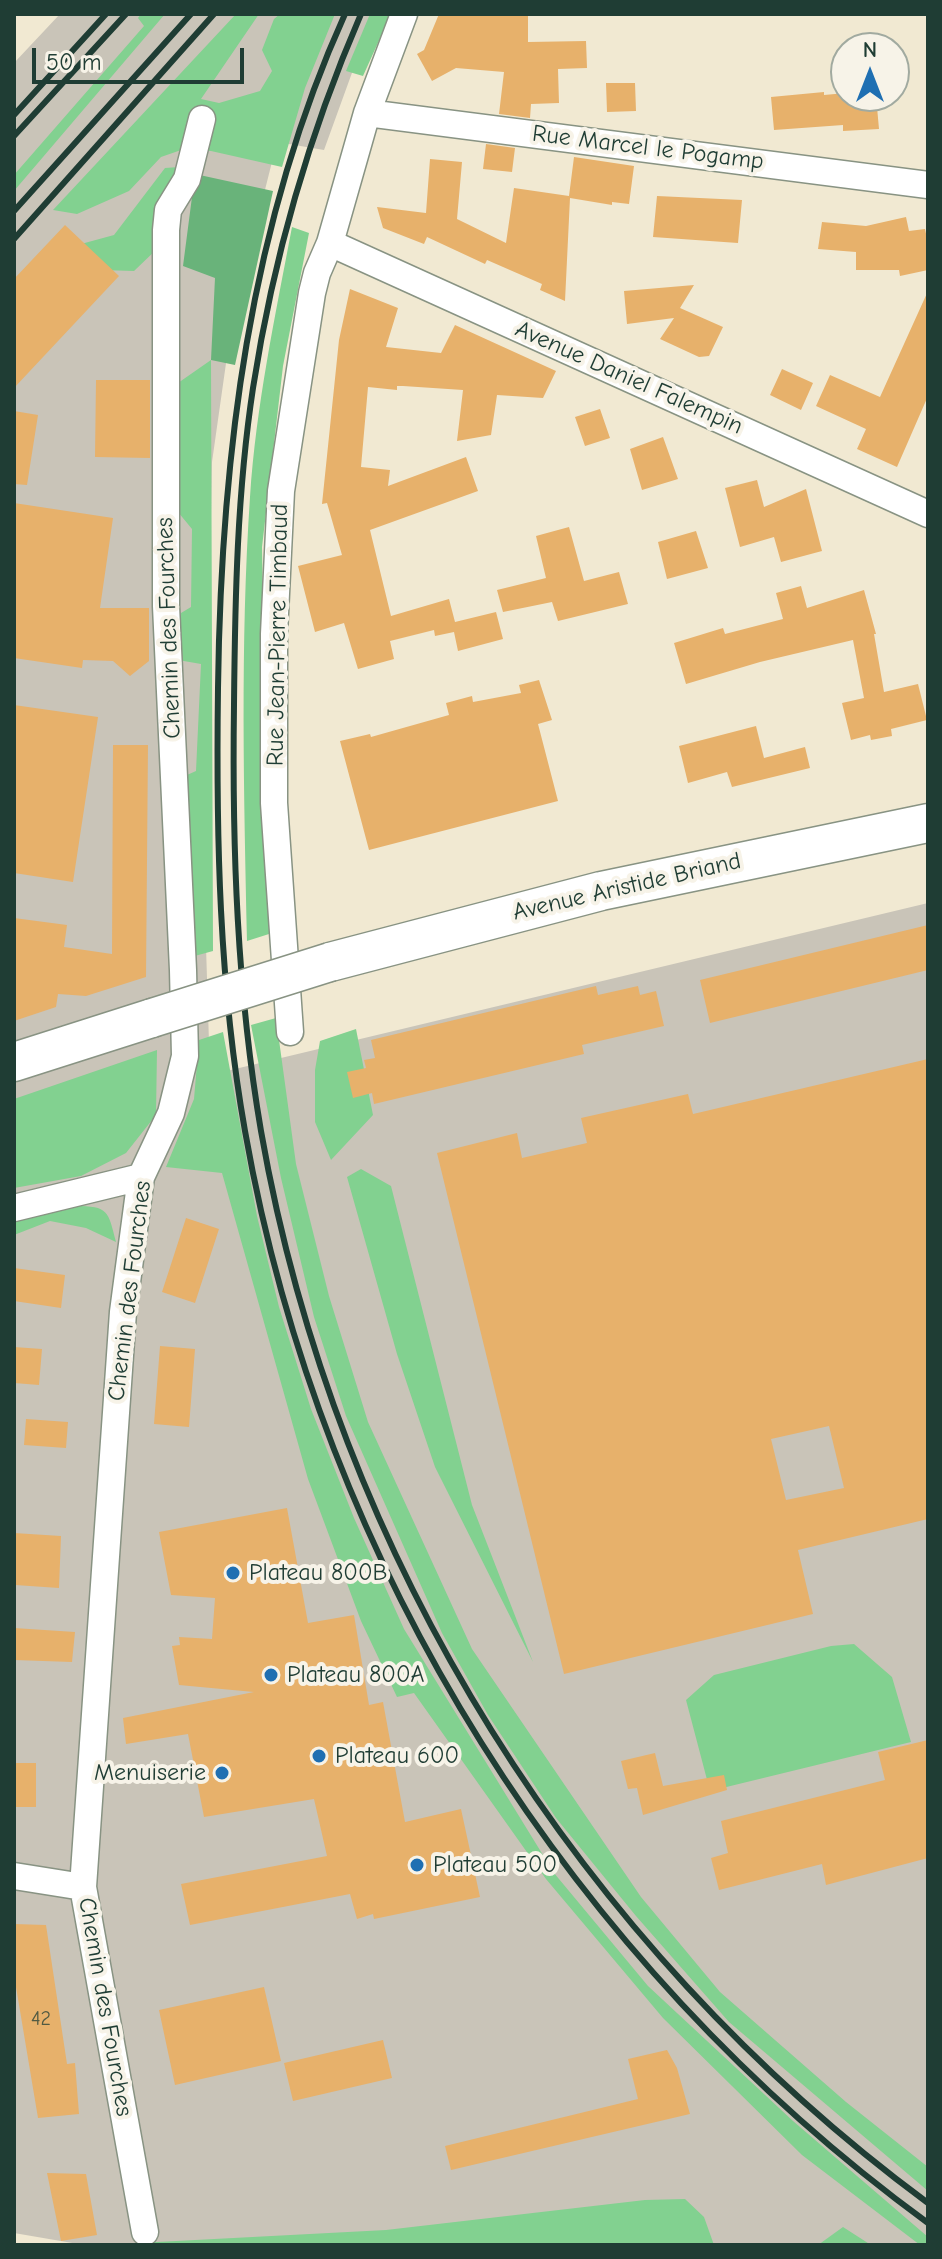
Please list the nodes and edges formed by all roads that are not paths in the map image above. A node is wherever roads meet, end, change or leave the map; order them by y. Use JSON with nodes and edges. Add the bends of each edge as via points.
{"nodes":[{"id":1,"x":404,"y":14,"type":"edge"},
{"id":2,"x":367,"y":113,"type":"junction"},
{"id":3,"x":199,"y":130,"type":"dead end"},
{"id":4,"x":928,"y":185,"type":"edge"},
{"id":5,"x":330,"y":243,"type":"junction"},
{"id":6,"x":928,"y":514,"type":"edge"},
{"id":7,"x":928,"y":823,"type":"edge"},
{"id":8,"x":290,"y":1032,"type":"dead end"},
{"id":9,"x":14,"y":1062,"type":"edge"},
{"id":10,"x":141,"y":1177,"type":"junction"},
{"id":11,"x":14,"y":1208,"type":"edge"},
{"id":12,"x":14,"y":1876,"type":"edge"},
{"id":13,"x":83,"y":1887,"type":"junction"},
{"id":14,"x":145,"y":2232,"type":"dead end"}],
"edges":[{"from":1,"to":2,"type":"street","name":"Rue Jean-Pierre Timbaud"},
{"from":2,"to":4,"type":"street","name":"Rue Marcel le Pogamp"},
{"from":2,"to":5,"type":"street","name":"Rue Jean-Pierre Timbaud"},
{"from":3,"to":10,"type":"street","name":"Chemin des Fourches","via":[[187,179],[168,210],[166,230],[166,606],[185,1056],[171,1113]]},
{"from":5,"to":6,"type":"street","name":"Avenue Daniel Falempin"},
{"from":5,"to":8,"type":"street","name":"Rue Jean-Pierre Timbaud","via":[[312,293],[281,491],[276,570],[274,803]]},
{"from":7,"to":9,"type":"main road","name":"Avenue Aristide Briand","bridge":true,"via":[[601,891],[330,962]]},
{"from":10,"to":11,"type":"street"},
{"from":10,"to":13,"type":"street","name":"Chemin des Fourches","via":[[123,1312]]},
{"from":12,"to":13,"type":"street"},
{"from":13,"to":14,"type":"street","name":"Chemin des Fourches"}]}
